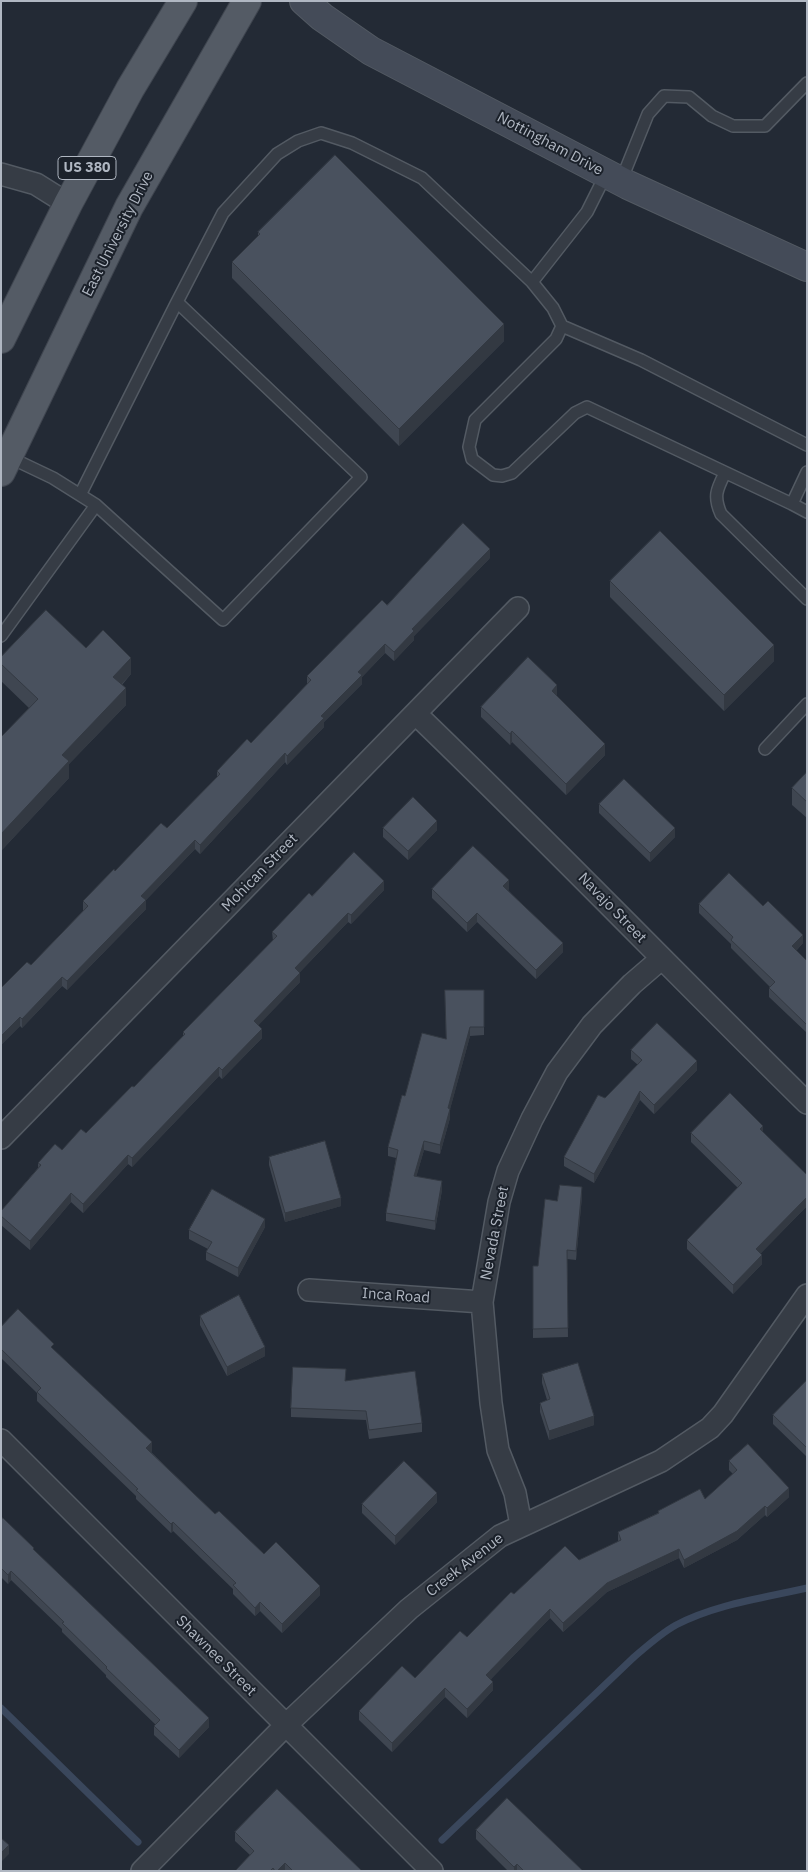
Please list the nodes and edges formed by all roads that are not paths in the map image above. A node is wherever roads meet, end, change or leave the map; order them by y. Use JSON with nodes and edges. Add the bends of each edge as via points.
{"nodes":[{"id":1,"x":183,"y":1,"type":"edge"},
{"id":2,"x":247,"y":1,"type":"edge"},
{"id":3,"x":304,"y":1,"type":"edge"},
{"id":4,"x":807,"y":83,"type":"edge"},
{"id":5,"x":1,"y":174,"type":"edge"},
{"id":6,"x":613,"y":177,"type":"junction"},
{"id":7,"x":68,"y":204,"type":"junction"},
{"id":8,"x":807,"y":267,"type":"edge"},
{"id":9,"x":532,"y":282,"type":"junction"},
{"id":10,"x":177,"y":302,"type":"junction"},
{"id":11,"x":562,"y":326,"type":"junction"},
{"id":12,"x":1,"y":339,"type":"edge"},
{"id":13,"x":807,"y":445,"type":"edge"},
{"id":14,"x":5,"y":464,"type":"edge"},
{"id":15,"x":807,"y":472,"type":"edge"},
{"id":16,"x":725,"y":473,"type":"junction"},
{"id":17,"x":80,"y":495,"type":"junction"},
{"id":18,"x":792,"y":504,"type":"junction"},
{"id":19,"x":96,"y":505,"type":"junction"},
{"id":20,"x":807,"y":512,"type":"edge"},
{"id":21,"x":807,"y":599,"type":"edge"},
{"id":22,"x":518,"y":608,"type":"dead end"},
{"id":23,"x":1,"y":636,"type":"edge"},
{"id":24,"x":807,"y":704,"type":"edge"},
{"id":25,"x":416,"y":714,"type":"junction"},
{"id":26,"x":765,"y":748,"type":"dead end"},
{"id":27,"x":661,"y":959,"type":"junction"},
{"id":28,"x":807,"y":1103,"type":"edge"},
{"id":29,"x":1,"y":1138,"type":"edge"},
{"id":30,"x":309,"y":1290,"type":"dead end"},
{"id":31,"x":807,"y":1295,"type":"edge"},
{"id":32,"x":482,"y":1302,"type":"junction"},
{"id":33,"x":4,"y":1450,"type":"edge"},
{"id":34,"x":520,"y":1525,"type":"junction"},
{"id":35,"x":286,"y":1725,"type":"junction"},
{"id":36,"x":142,"y":1871,"type":"edge"},
{"id":37,"x":432,"y":1871,"type":"edge"}],
"edges":[{"from":1,"to":7,"type":"main road","number":"US 380","via":[[130,89]]},
{"from":2,"to":14,"type":"main road","name":"East University Drive","via":[[129,207]]},
{"from":3,"to":6,"type":"street","name":"Nottingham Drive","via":[[372,52]]},
{"from":4,"to":6,"type":"lane","via":[[765,126],[732,126],[712,116],[689,97],[664,96],[648,114]]},
{"from":5,"to":7,"type":"street","via":[[36,184]]},
{"from":6,"to":8,"type":"street","name":"Nottingham Drive"},
{"from":6,"to":9,"type":"lane"},
{"from":7,"to":12,"type":"main road","number":"US 380"},
{"from":9,"to":10,"type":"lane","via":[[422,178],[352,143],[321,132],[277,154],[223,213]]},
{"from":9,"to":11,"type":"lane","via":[[554,308]]},
{"from":10,"to":17,"type":"lane"},
{"from":10,"to":19,"type":"lane","via":[[360,477],[223,620]]},
{"from":11,"to":13,"type":"lane","via":[[641,360]]},
{"from":11,"to":16,"type":"lane","via":[[556,339],[475,420],[469,447],[472,459],[493,475],[512,473],[574,413],[587,406]]},
{"from":14,"to":17,"type":"lane","via":[[53,478]]},
{"from":15,"to":18,"type":"lane"},
{"from":16,"to":18,"type":"lane"},
{"from":16,"to":21,"type":"lane","via":[[717,490],[716,503],[720,514]]},
{"from":17,"to":19,"type":"lane"},
{"from":18,"to":20,"type":"lane"},
{"from":19,"to":23,"type":"lane"},
{"from":22,"to":25,"type":"street","name":"Mohican Street"},
{"from":24,"to":26,"type":"lane"},
{"from":25,"to":27,"type":"street","name":"Navajo Street"},
{"from":25,"to":29,"type":"street","name":"Mohican Street"},
{"from":27,"to":28,"type":"street","name":"Navajo Street"},
{"from":27,"to":32,"type":"street","name":"Nevada Street","via":[[592,1025],[557,1072],[532,1119],[508,1171],[499,1202]]},
{"from":30,"to":32,"type":"street","name":"Inca Road"},
{"from":31,"to":34,"type":"street","name":"Creek Avenue","via":[[710,1428],[662,1461]]},
{"from":32,"to":34,"type":"street","name":"Nevada Street","via":[[498,1450],[515,1493]]},
{"from":33,"to":35,"type":"street","name":"Shawnee Street"},
{"from":34,"to":35,"type":"street","name":"Creek Avenue","via":[[500,1536],[409,1608]]},
{"from":35,"to":36,"type":"street","name":"Creek Avenue"},
{"from":35,"to":37,"type":"street","name":"Shawnee Street"}]}
